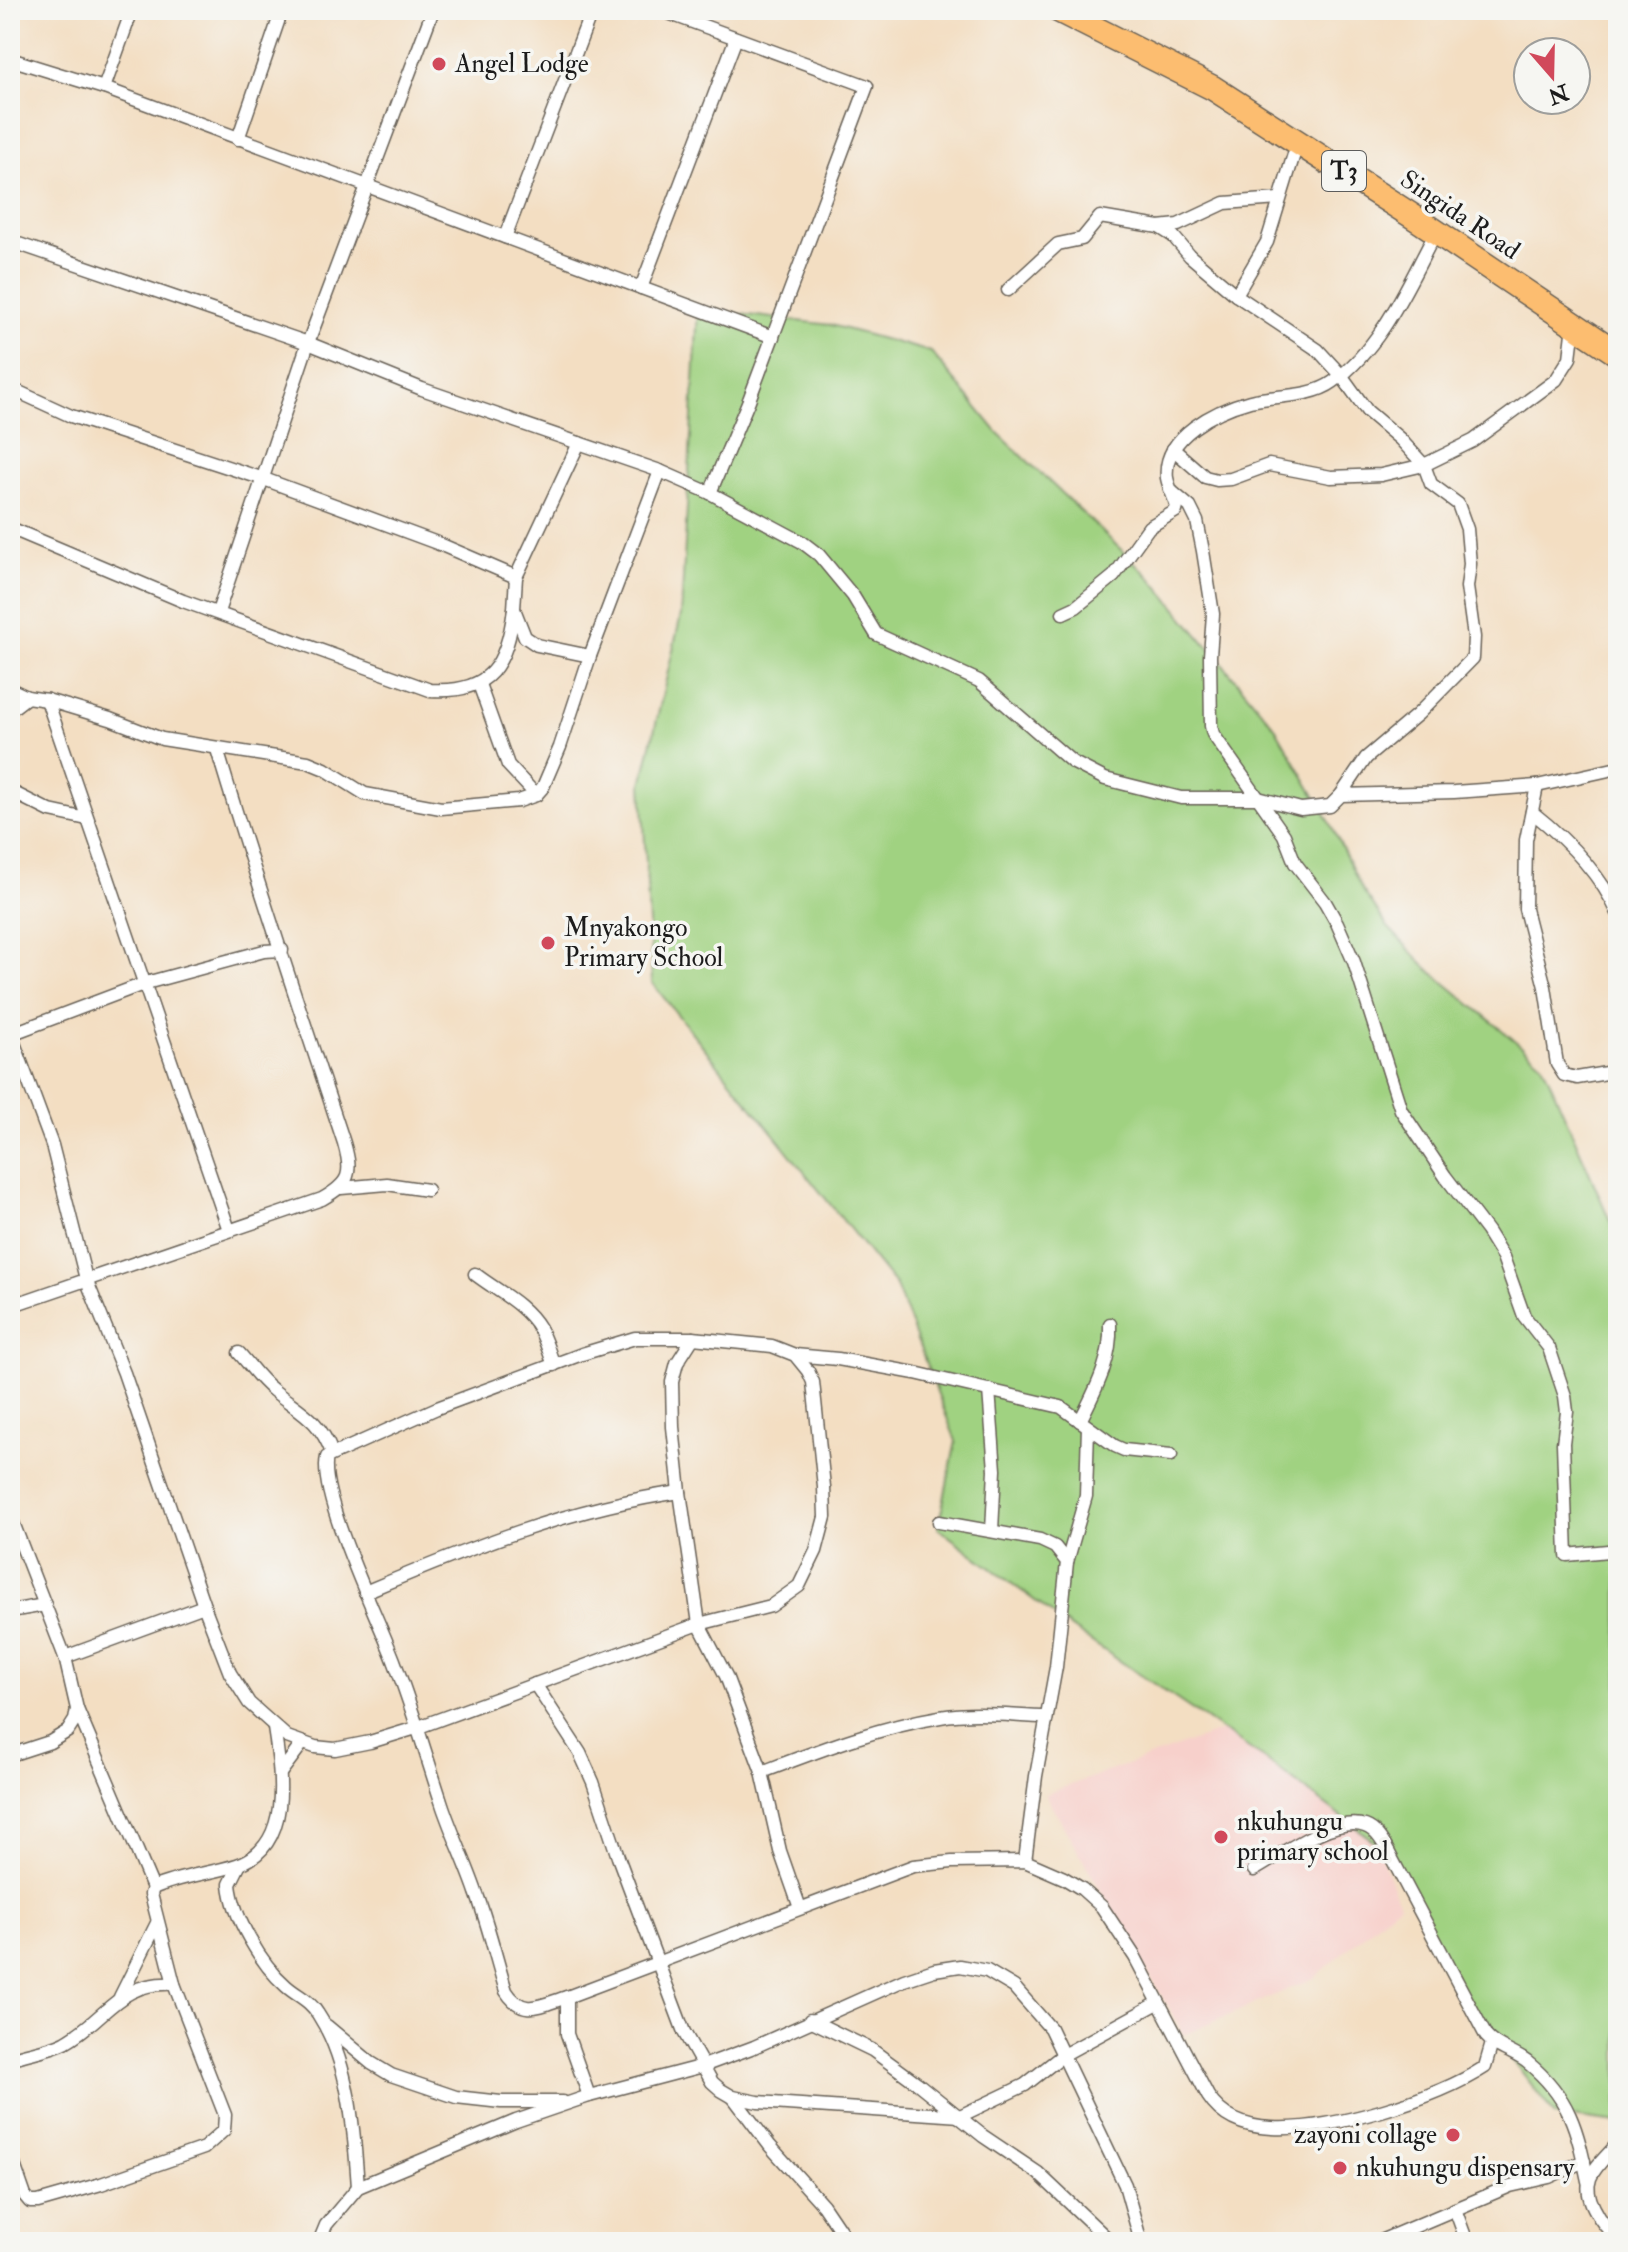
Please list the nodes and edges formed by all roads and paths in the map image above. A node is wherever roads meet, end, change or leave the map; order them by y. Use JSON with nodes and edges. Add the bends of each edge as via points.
{"nodes":[{"id":1,"x":132,"y":10,"type":"edge"},
{"id":2,"x":282,"y":10,"type":"edge"},
{"id":3,"x":433,"y":10,"type":"edge"},
{"id":4,"x":592,"y":10,"type":"edge"},
{"id":5,"x":660,"y":10,"type":"edge"},
{"id":6,"x":1058,"y":10,"type":"edge"},
{"id":7,"x":736,"y":38,"type":"junction"},
{"id":8,"x":10,"y":59,"type":"edge"},
{"id":9,"x":104,"y":88,"type":"junction"},
{"id":10,"x":238,"y":139,"type":"junction"},
{"id":11,"x":1298,"y":141,"type":"junction"},
{"id":12,"x":367,"y":186,"type":"junction"},
{"id":13,"x":1279,"y":199,"type":"junction"},
{"id":14,"x":1159,"y":227,"type":"junction"},
{"id":15,"x":1436,"y":232,"type":"junction"},
{"id":16,"x":505,"y":237,"type":"junction"},
{"id":17,"x":10,"y":241,"type":"edge"},
{"id":18,"x":641,"y":288,"type":"junction"},
{"id":19,"x":1008,"y":290,"type":"dead end"},
{"id":20,"x":1236,"y":295,"type":"junction"},
{"id":21,"x":1574,"y":325,"type":"junction"},
{"id":22,"x":773,"y":337,"type":"junction"},
{"id":23,"x":308,"y":343,"type":"junction"},
{"id":24,"x":1618,"y":354,"type":"edge"},
{"id":25,"x":1341,"y":375,"type":"junction"},
{"id":26,"x":10,"y":388,"type":"edge"},
{"id":27,"x":579,"y":443,"type":"junction"},
{"id":28,"x":1173,"y":449,"type":"junction"},
{"id":29,"x":1424,"y":465,"type":"junction"},
{"id":30,"x":660,"y":471,"type":"junction"},
{"id":31,"x":264,"y":479,"type":"junction"},
{"id":32,"x":1170,"y":490,"type":"junction"},
{"id":33,"x":710,"y":493,"type":"junction"},
{"id":34,"x":10,"y":528,"type":"edge"},
{"id":35,"x":516,"y":577,"type":"junction"},
{"id":36,"x":514,"y":609,"type":"junction"},
{"id":37,"x":218,"y":612,"type":"junction"},
{"id":38,"x":1063,"y":613,"type":"dead end"},
{"id":39,"x":590,"y":656,"type":"junction"},
{"id":40,"x":479,"y":684,"type":"junction"},
{"id":41,"x":10,"y":689,"type":"edge"},
{"id":42,"x":27,"y":697,"type":"junction"},
{"id":43,"x":47,"y":700,"type":"junction"},
{"id":44,"x":10,"y":710,"type":"edge"},
{"id":45,"x":217,"y":749,"type":"junction"},
{"id":46,"x":1618,"y":768,"type":"edge"},
{"id":47,"x":1537,"y":786,"type":"junction"},
{"id":48,"x":10,"y":791,"type":"edge"},
{"id":49,"x":536,"y":795,"type":"junction"},
{"id":50,"x":1341,"y":795,"type":"junction"},
{"id":51,"x":1258,"y":798,"type":"junction"},
{"id":52,"x":1532,"y":812,"type":"junction"},
{"id":53,"x":87,"y":819,"type":"junction"},
{"id":54,"x":1618,"y":913,"type":"edge"},
{"id":55,"x":282,"y":950,"type":"junction"},
{"id":56,"x":146,"y":983,"type":"junction"},
{"id":57,"x":10,"y":1033,"type":"edge"},
{"id":58,"x":1618,"y":1071,"type":"edge"},
{"id":59,"x":341,"y":1188,"type":"junction"},
{"id":60,"x":427,"y":1190,"type":"dead end"},
{"id":61,"x":229,"y":1230,"type":"junction"},
{"id":62,"x":475,"y":1274,"type":"dead end"},
{"id":63,"x":86,"y":1279,"type":"junction"},
{"id":64,"x":10,"y":1306,"type":"edge"},
{"id":65,"x":1110,"y":1324,"type":"dead end"},
{"id":66,"x":693,"y":1338,"type":"junction"},
{"id":67,"x":239,"y":1353,"type":"dead end"},
{"id":68,"x":795,"y":1355,"type":"junction"},
{"id":69,"x":554,"y":1365,"type":"junction"},
{"id":70,"x":989,"y":1390,"type":"junction"},
{"id":71,"x":1084,"y":1424,"type":"junction"},
{"id":72,"x":332,"y":1453,"type":"junction"},
{"id":73,"x":1171,"y":1455,"type":"dead end"},
{"id":74,"x":680,"y":1492,"type":"junction"},
{"id":75,"x":10,"y":1515,"type":"edge"},
{"id":76,"x":939,"y":1522,"type":"dead end"},
{"id":77,"x":992,"y":1531,"type":"junction"},
{"id":78,"x":1618,"y":1550,"type":"edge"},
{"id":79,"x":1067,"y":1562,"type":"junction"},
{"id":80,"x":365,"y":1592,"type":"junction"},
{"id":81,"x":45,"y":1605,"type":"junction"},
{"id":82,"x":204,"y":1606,"type":"junction"},
{"id":83,"x":10,"y":1611,"type":"edge"},
{"id":84,"x":699,"y":1624,"type":"junction"},
{"id":85,"x":65,"y":1657,"type":"junction"},
{"id":86,"x":535,"y":1684,"type":"junction"},
{"id":87,"x":77,"y":1709,"type":"junction"},
{"id":88,"x":1046,"y":1717,"type":"junction"},
{"id":89,"x":274,"y":1728,"type":"junction"},
{"id":90,"x":416,"y":1728,"type":"junction"},
{"id":91,"x":302,"y":1744,"type":"junction"},
{"id":92,"x":10,"y":1755,"type":"edge"},
{"id":93,"x":281,"y":1772,"type":"junction"},
{"id":94,"x":762,"y":1772,"type":"junction"},
{"id":95,"x":1025,"y":1861,"type":"junction"},
{"id":96,"x":240,"y":1864,"type":"junction"},
{"id":97,"x":1254,"y":1870,"type":"dead end"},
{"id":98,"x":153,"y":1888,"type":"junction"},
{"id":99,"x":800,"y":1908,"type":"junction"},
{"id":100,"x":157,"y":1923,"type":"junction"},
{"id":101,"x":658,"y":1961,"type":"junction"},
{"id":102,"x":174,"y":1984,"type":"junction"},
{"id":103,"x":120,"y":1997,"type":"junction"},
{"id":104,"x":567,"y":1997,"type":"junction"},
{"id":105,"x":1158,"y":2003,"type":"junction"},
{"id":106,"x":810,"y":2020,"type":"junction"},
{"id":107,"x":324,"y":2024,"type":"junction"},
{"id":108,"x":1492,"y":2043,"type":"junction"},
{"id":109,"x":1063,"y":2055,"type":"junction"},
{"id":110,"x":10,"y":2059,"type":"edge"},
{"id":111,"x":703,"y":2066,"type":"junction"},
{"id":112,"x":589,"y":2096,"type":"junction"},
{"id":113,"x":733,"y":2097,"type":"junction"},
{"id":114,"x":575,"y":2102,"type":"junction"},
{"id":115,"x":960,"y":2116,"type":"junction"},
{"id":116,"x":1618,"y":2143,"type":"edge"},
{"id":117,"x":10,"y":2153,"type":"edge"},
{"id":118,"x":1584,"y":2161,"type":"junction"},
{"id":119,"x":1588,"y":2181,"type":"junction"},
{"id":120,"x":358,"y":2187,"type":"junction"},
{"id":121,"x":1455,"y":2209,"type":"junction"},
{"id":122,"x":1618,"y":2238,"type":"edge"},
{"id":123,"x":319,"y":2242,"type":"edge"},
{"id":124,"x":848,"y":2242,"type":"edge"},
{"id":125,"x":1111,"y":2242,"type":"edge"},
{"id":126,"x":1141,"y":2242,"type":"edge"},
{"id":127,"x":1378,"y":2242,"type":"edge"},
{"id":128,"x":1467,"y":2242,"type":"edge"}],
"edges":[{"from":1,"to":9,"type":"street"},
{"from":2,"to":10,"type":"street"},
{"from":3,"to":12,"type":"street"},
{"from":4,"to":16,"type":"street"},
{"from":5,"to":7,"type":"street"},
{"from":6,"to":11,"type":"highway","name":"Singida Road","number":"T3","via":[[1213,88]]},
{"from":7,"to":18,"type":"street"},
{"from":7,"to":22,"type":"street","via":[[867,86]]},
{"from":8,"to":9,"type":"street"},
{"from":9,"to":10,"type":"street"},
{"from":10,"to":12,"type":"street"},
{"from":11,"to":13,"type":"street"},
{"from":11,"to":15,"type":"highway","name":"Singida Road","number":"T3"},
{"from":12,"to":16,"type":"street"},
{"from":12,"to":23,"type":"street"},
{"from":13,"to":14,"type":"street","via":[[1225,203],[1178,225]]},
{"from":13,"to":20,"type":"street","via":[[1267,242]]},
{"from":14,"to":19,"type":"street","via":[[1100,217],[1082,239],[1058,244]]},
{"from":14,"to":20,"type":"street"},
{"from":15,"to":21,"type":"highway","name":"Singida Road","number":"T3"},
{"from":15,"to":25,"type":"street","via":[[1383,328]]},
{"from":16,"to":18,"type":"street"},
{"from":17,"to":23,"type":"street"},
{"from":18,"to":22,"type":"street"},
{"from":20,"to":25,"type":"street","via":[[1318,350]]},
{"from":21,"to":24,"type":"highway","name":"Singida Road","number":"T3"},
{"from":21,"to":29,"type":"street","via":[[1570,358],[1556,380],[1473,441]]},
{"from":22,"to":33,"type":"street"},
{"from":23,"to":27,"type":"street"},
{"from":23,"to":31,"type":"street"},
{"from":25,"to":28,"type":"street","via":[[1317,390],[1248,402],[1215,415]]},
{"from":25,"to":29,"type":"street","via":[[1367,411]]},
{"from":26,"to":31,"type":"street","via":[[71,416]]},
{"from":27,"to":30,"type":"street"},
{"from":27,"to":35,"type":"street"},
{"from":28,"to":29,"type":"street","via":[[1205,477],[1217,480],[1269,465],[1331,477],[1381,475]]},
{"from":28,"to":32,"type":"street","via":[[1167,475]]},
{"from":29,"to":50,"type":"street","via":[[1431,484],[1458,504],[1467,529],[1473,658],[1366,758]]},
{"from":30,"to":33,"type":"street"},
{"from":30,"to":39,"type":"street"},
{"from":31,"to":35,"type":"street"},
{"from":31,"to":37,"type":"street"},
{"from":32,"to":38,"type":"street","via":[[1176,511],[1149,527],[1114,576]]},
{"from":32,"to":51,"type":"street","via":[[1190,507],[1203,551],[1213,614],[1213,734]]},
{"from":33,"to":51,"type":"street","via":[[802,542],[853,596],[876,634],[979,681],[1072,762],[1105,779],[1181,798]]},
{"from":34,"to":37,"type":"street"},
{"from":35,"to":36,"type":"street"},
{"from":36,"to":39,"type":"street","via":[[525,637],[537,645]]},
{"from":36,"to":40,"type":"street","via":[[502,658]]},
{"from":37,"to":40,"type":"street","via":[[430,690]]},
{"from":39,"to":49,"type":"street","via":[[560,747]]},
{"from":40,"to":49,"type":"street","via":[[508,765]]},
{"from":41,"to":42,"type":"street"},
{"from":42,"to":43,"type":"street"},
{"from":42,"to":44,"type":"street"},
{"from":43,"to":45,"type":"street","via":[[162,739]]},
{"from":43,"to":53,"type":"street"},
{"from":45,"to":49,"type":"street","via":[[308,762],[365,794],[441,808]]},
{"from":45,"to":55,"type":"street"},
{"from":46,"to":47,"type":"street"},
{"from":47,"to":50,"type":"street"},
{"from":47,"to":52,"type":"street"},
{"from":48,"to":53,"type":"street","via":[[50,811]]},
{"from":50,"to":51,"type":"street","via":[[1330,806],[1301,809]]},
{"from":51,"to":78,"type":"street","via":[[1337,923],[1401,1110],[1503,1257],[1524,1316],[1549,1348],[1567,1412],[1567,1555]]},
{"from":52,"to":54,"type":"street","via":[[1557,832],[1608,891]]},
{"from":52,"to":58,"type":"street","via":[[1524,867],[1525,909],[1557,1064],[1564,1075],[1577,1078]]},
{"from":53,"to":56,"type":"street"},
{"from":55,"to":56,"type":"street"},
{"from":55,"to":59,"type":"street","via":[[349,1159]]},
{"from":56,"to":57,"type":"street"},
{"from":56,"to":61,"type":"street"},
{"from":57,"to":63,"type":"street","via":[[52,1145]]},
{"from":59,"to":60,"type":"street","via":[[387,1184]]},
{"from":59,"to":61,"type":"street"},
{"from":61,"to":63,"type":"street"},
{"from":62,"to":69,"type":"street","via":[[533,1318]]},
{"from":63,"to":64,"type":"street"},
{"from":63,"to":82,"type":"street"},
{"from":65,"to":71,"type":"street","via":[[1110,1347]]},
{"from":66,"to":68,"type":"street","via":[[772,1346]]},
{"from":66,"to":69,"type":"street","via":[[635,1338]]},
{"from":66,"to":74,"type":"street","via":[[672,1382]]},
{"from":67,"to":72,"type":"street","via":[[267,1385],[311,1417]]},
{"from":68,"to":70,"type":"street"},
{"from":68,"to":84,"type":"street","via":[[813,1382],[825,1517],[816,1551],[799,1586],[771,1606]]},
{"from":69,"to":72,"type":"street"},
{"from":70,"to":71,"type":"street","via":[[1061,1407]]},
{"from":70,"to":77,"type":"street","via":[[995,1470]]},
{"from":71,"to":73,"type":"street","via":[[1124,1450]]},
{"from":71,"to":79,"type":"street","via":[[1086,1496]]},
{"from":72,"to":80,"type":"street","via":[[325,1465],[327,1486]]},
{"from":74,"to":80,"type":"street","via":[[579,1511]]},
{"from":74,"to":84,"type":"street"},
{"from":75,"to":81,"type":"street"},
{"from":76,"to":77,"type":"street"},
{"from":77,"to":79,"type":"street","via":[[1040,1540],[1055,1547]]},
{"from":79,"to":88,"type":"street"},
{"from":80,"to":90,"type":"street"},
{"from":81,"to":83,"type":"street"},
{"from":81,"to":85,"type":"street"},
{"from":82,"to":85,"type":"street"},
{"from":82,"to":89,"type":"street","via":[[230,1673]]},
{"from":84,"to":86,"type":"street"},
{"from":84,"to":94,"type":"street","via":[[726,1676]]},
{"from":85,"to":87,"type":"street"},
{"from":86,"to":90,"type":"street"},
{"from":86,"to":101,"type":"street","via":[[589,1772]]},
{"from":87,"to":92,"type":"street","via":[[68,1731]]},
{"from":87,"to":98,"type":"street"},
{"from":88,"to":94,"type":"street","via":[[940,1717],[859,1736]]},
{"from":88,"to":95,"type":"street"},
{"from":89,"to":91,"type":"street"},
{"from":89,"to":93,"type":"street"},
{"from":90,"to":91,"type":"street","via":[[335,1749]]},
{"from":90,"to":104,"type":"street","via":[[478,1895],[506,1991],[514,2003],[530,2009]]},
{"from":91,"to":93,"type":"street"},
{"from":93,"to":96,"type":"street","via":[[274,1830],[268,1842]]},
{"from":94,"to":99,"type":"street"},
{"from":95,"to":99,"type":"street","via":[[913,1866]]},
{"from":95,"to":105,"type":"street","via":[[1064,1878],[1102,1907]]},
{"from":96,"to":98,"type":"street"},
{"from":96,"to":107,"type":"street","via":[[230,1884],[231,1895],[253,1944],[271,1971],[309,2002]]},
{"from":97,"to":108,"type":"street","via":[[1330,1826],[1364,1825],[1381,1839]]},
{"from":98,"to":100,"type":"street"},
{"from":99,"to":101,"type":"street"},
{"from":100,"to":102,"type":"street"},
{"from":100,"to":103,"type":"street"},
{"from":101,"to":104,"type":"street"},
{"from":101,"to":111,"type":"street","via":[[684,2032]]},
{"from":102,"to":103,"type":"street","via":[[153,1983]]},
{"from":102,"to":117,"type":"street","via":[[225,2115],[224,2130],[216,2140],[38,2202],[25,2196]]},
{"from":103,"to":110,"type":"street","via":[[62,2044]]},
{"from":104,"to":112,"type":"street","via":[[567,2034]]},
{"from":105,"to":108,"type":"street","via":[[1216,2108],[1248,2125],[1273,2128],[1323,2124],[1439,2090],[1485,2067]]},
{"from":105,"to":109,"type":"street"},
{"from":106,"to":109,"type":"street","via":[[904,1980],[960,1966],[987,1971],[1014,1987],[1050,2028]]},
{"from":106,"to":111,"type":"street"},
{"from":106,"to":115,"type":"street","via":[[872,2050]]},
{"from":107,"to":114,"type":"street","via":[[391,2075],[456,2097]]},
{"from":107,"to":120,"type":"street","via":[[348,2088]]},
{"from":108,"to":118,"type":"street","via":[[1527,2062],[1549,2083],[1574,2122]]},
{"from":109,"to":115,"type":"street","via":[[1025,2085]]},
{"from":109,"to":126,"type":"street","via":[[1125,2185]]},
{"from":111,"to":112,"type":"street"},
{"from":111,"to":113,"type":"street","via":[[712,2082]]},
{"from":112,"to":114,"type":"street"},
{"from":113,"to":115,"type":"street"},
{"from":113,"to":124,"type":"street"},
{"from":114,"to":120,"type":"street"},
{"from":115,"to":125,"type":"street","via":[[1038,2173]]},
{"from":116,"to":119,"type":"street"},
{"from":118,"to":119,"type":"street"},
{"from":118,"to":121,"type":"street"},
{"from":119,"to":122,"type":"street","via":[[1586,2191],[1595,2210]]},
{"from":120,"to":123,"type":"street","via":[[326,2225]]},
{"from":121,"to":127,"type":"street"},
{"from":121,"to":128,"type":"street"}]}
